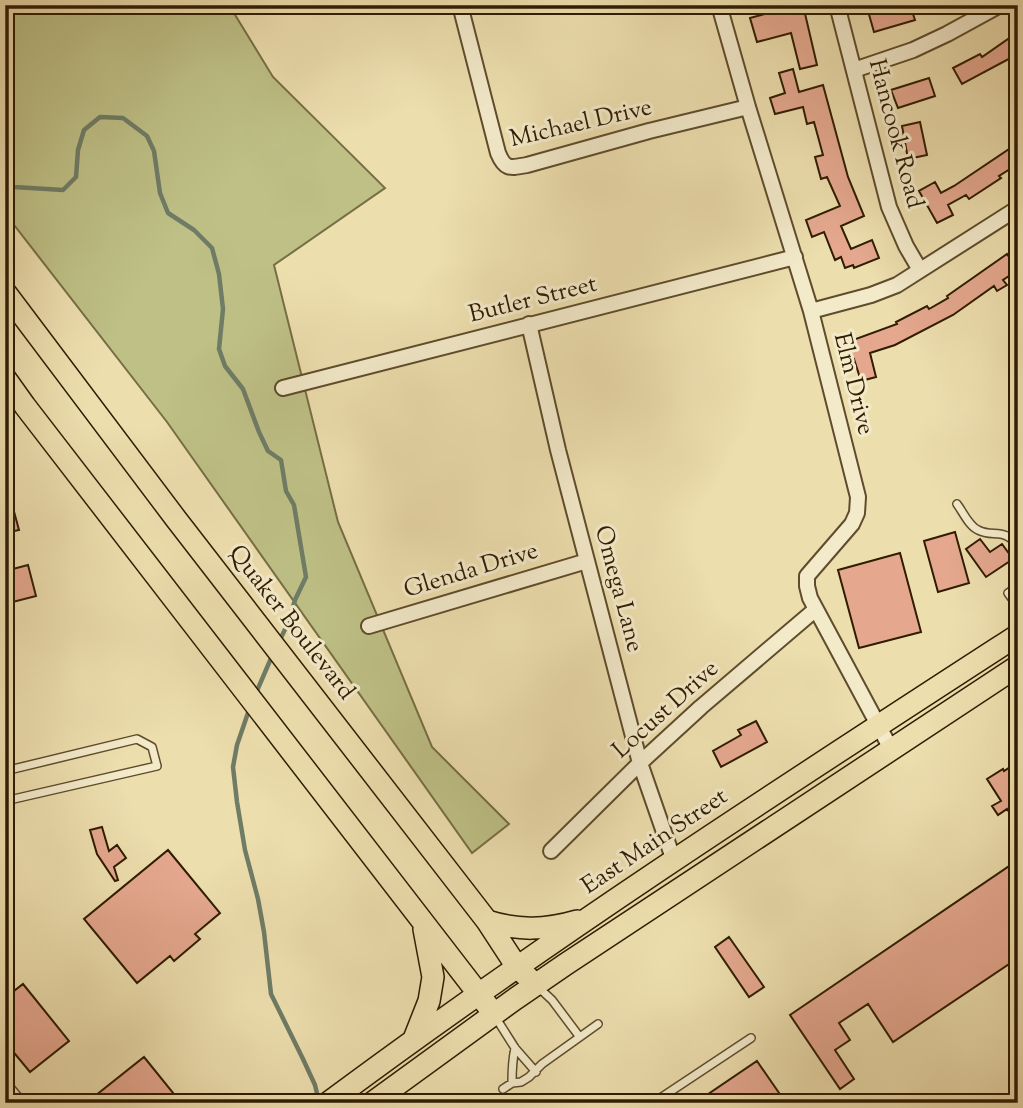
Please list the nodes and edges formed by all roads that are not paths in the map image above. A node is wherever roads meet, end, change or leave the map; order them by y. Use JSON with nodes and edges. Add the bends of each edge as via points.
{"nodes":[{"id":1,"x":460,"y":5,"type":"edge"},
{"id":2,"x":719,"y":5,"type":"edge"},
{"id":3,"x":837,"y":5,"type":"edge"},
{"id":4,"x":1000,"y":5,"type":"edge"},
{"id":5,"x":854,"y":70,"type":"junction"},
{"id":6,"x":748,"y":107,"type":"junction"},
{"id":7,"x":1018,"y":208,"type":"edge"},
{"id":8,"x":794,"y":257,"type":"junction"},
{"id":9,"x":920,"y":270,"type":"junction"},
{"id":10,"x":5,"y":292,"type":"edge"},
{"id":11,"x":811,"y":311,"type":"junction"},
{"id":12,"x":529,"y":324,"type":"junction"},
{"id":13,"x":5,"y":378,"type":"edge"},
{"id":14,"x":283,"y":388,"type":"dead end"},
{"id":15,"x":957,"y":504,"type":"dead end"},
{"id":16,"x":1018,"y":546,"type":"edge"},
{"id":17,"x":587,"y":561,"type":"junction"},
{"id":18,"x":1018,"y":586,"type":"edge"},
{"id":19,"x":1018,"y":607,"type":"edge"},
{"id":20,"x":816,"y":609,"type":"junction"},
{"id":21,"x":369,"y":626,"type":"dead end"},
{"id":22,"x":1018,"y":635,"type":"edge"},
{"id":23,"x":1018,"y":666,"type":"edge"},
{"id":24,"x":878,"y":726,"type":"junction"},
{"id":25,"x":891,"y":749,"type":"junction"},
{"id":26,"x":640,"y":763,"type":"junction"},
{"id":27,"x":5,"y":771,"type":"edge"},
{"id":28,"x":5,"y":802,"type":"edge"},
{"id":29,"x":551,"y":851,"type":"dead end"},
{"id":30,"x":674,"y":861,"type":"junction"},
{"id":31,"x":589,"y":918,"type":"junction"},
{"id":32,"x":487,"y":921,"type":"junction"},
{"id":33,"x":423,"y":924,"type":"junction"},
{"id":34,"x":517,"y":967,"type":"junction"},
{"id":35,"x":536,"y":985,"type":"junction"},
{"id":36,"x":478,"y":994,"type":"junction"},
{"id":37,"x":494,"y":1014,"type":"junction"},
{"id":38,"x":598,"y":1024,"type":"dead end"},
{"id":39,"x":579,"y":1036,"type":"junction"},
{"id":40,"x":751,"y":1038,"type":"dead end"},
{"id":41,"x":414,"y":1039,"type":"junction"},
{"id":42,"x":515,"y":1048,"type":"junction"},
{"id":43,"x":536,"y":1072,"type":"junction"},
{"id":44,"x":512,"y":1083,"type":"junction"},
{"id":45,"x":8,"y":1084,"type":"edge"},
{"id":46,"x":503,"y":1089,"type":"dead end"},
{"id":47,"x":334,"y":1098,"type":"edge"},
{"id":48,"x":13,"y":1103,"type":"edge"},
{"id":49,"x":23,"y":1103,"type":"edge"},
{"id":50,"x":372,"y":1103,"type":"edge"},
{"id":51,"x":653,"y":1103,"type":"edge"}],
"edges":[{"from":1,"to":6,"type":"street","name":"Michael Drive","via":[[498,153],[508,167]]},
{"from":2,"to":6,"type":"street","name":"Elm Drive"},
{"from":3,"to":5,"type":"street","name":"Hancook Road"},
{"from":4,"to":5,"type":"street","via":[[914,50]]},
{"from":5,"to":9,"type":"street","name":"Hancook Road","via":[[889,207]]},
{"from":6,"to":8,"type":"street","name":"Elm Drive"},
{"from":7,"to":9,"type":"street"},
{"from":8,"to":11,"type":"street","name":"Elm Drive"},
{"from":8,"to":12,"type":"street","name":"Butler Street"},
{"from":9,"to":11,"type":"street","via":[[886,290]]},
{"from":10,"to":32,"type":"main road","name":"Quaker Boulevard"},
{"from":11,"to":20,"type":"street","name":"Elm Drive","via":[[859,497],[852,524],[807,576]]},
{"from":12,"to":14,"type":"street","name":"Butler Street"},
{"from":12,"to":17,"type":"street","name":"Omega Lane"},
{"from":13,"to":33,"type":"main road"},
{"from":15,"to":16,"type":"lane","via":[[974,528],[1002,533]]},
{"from":17,"to":21,"type":"street","name":"Glenda Drive"},
{"from":17,"to":26,"type":"street","name":"Omega Lane"},
{"from":18,"to":19,"type":"lane","via":[[1008,593]]},
{"from":20,"to":24,"type":"street","name":"Elm Drive"},
{"from":20,"to":26,"type":"street","name":"Locust Drive"},
{"from":22,"to":24,"type":"main road","name":"East Main Street"},
{"from":23,"to":25,"type":"main road"},
{"from":24,"to":25,"type":"street","name":"Elm Drive"},
{"from":24,"to":30,"type":"main road","name":"East Main Street"},
{"from":25,"to":35,"type":"main road"},
{"from":26,"to":29,"type":"street","name":"Locust Drive"},
{"from":26,"to":30,"type":"street","name":"Omega Lane"},
{"from":27,"to":28,"type":"lane","via":[[137,739],[152,747],[157,766]]},
{"from":30,"to":31,"type":"main road","name":"East Main Street"},
{"from":31,"to":32,"type":"main road","via":[[538,929]]},
{"from":31,"to":34,"type":"main road","name":"East Main Street"},
{"from":32,"to":34,"type":"main road","name":"Quaker Boulevard"},
{"from":33,"to":36,"type":"main road"},
{"from":33,"to":41,"type":"main road","via":[[433,977]]},
{"from":34,"to":35,"type":"main road","name":"Quaker Boulevard"},
{"from":34,"to":36,"type":"main road","name":"East Main Street"},
{"from":35,"to":37,"type":"main road"},
{"from":35,"to":39,"type":"lane"},
{"from":36,"to":37,"type":"main road"},
{"from":36,"to":41,"type":"main road","name":"East Main Street"},
{"from":37,"to":42,"type":"lane"},
{"from":37,"to":50,"type":"main road"},
{"from":38,"to":39,"type":"lane"},
{"from":39,"to":43,"type":"lane"},
{"from":40,"to":51,"type":"lane"},
{"from":41,"to":47,"type":"main road","name":"East Main Street"},
{"from":42,"to":43,"type":"lane"},
{"from":42,"to":44,"type":"lane"},
{"from":43,"to":44,"type":"lane"},
{"from":44,"to":46,"type":"lane"},
{"from":45,"to":48,"type":"lane"},
{"from":45,"to":49,"type":"lane"}]}
